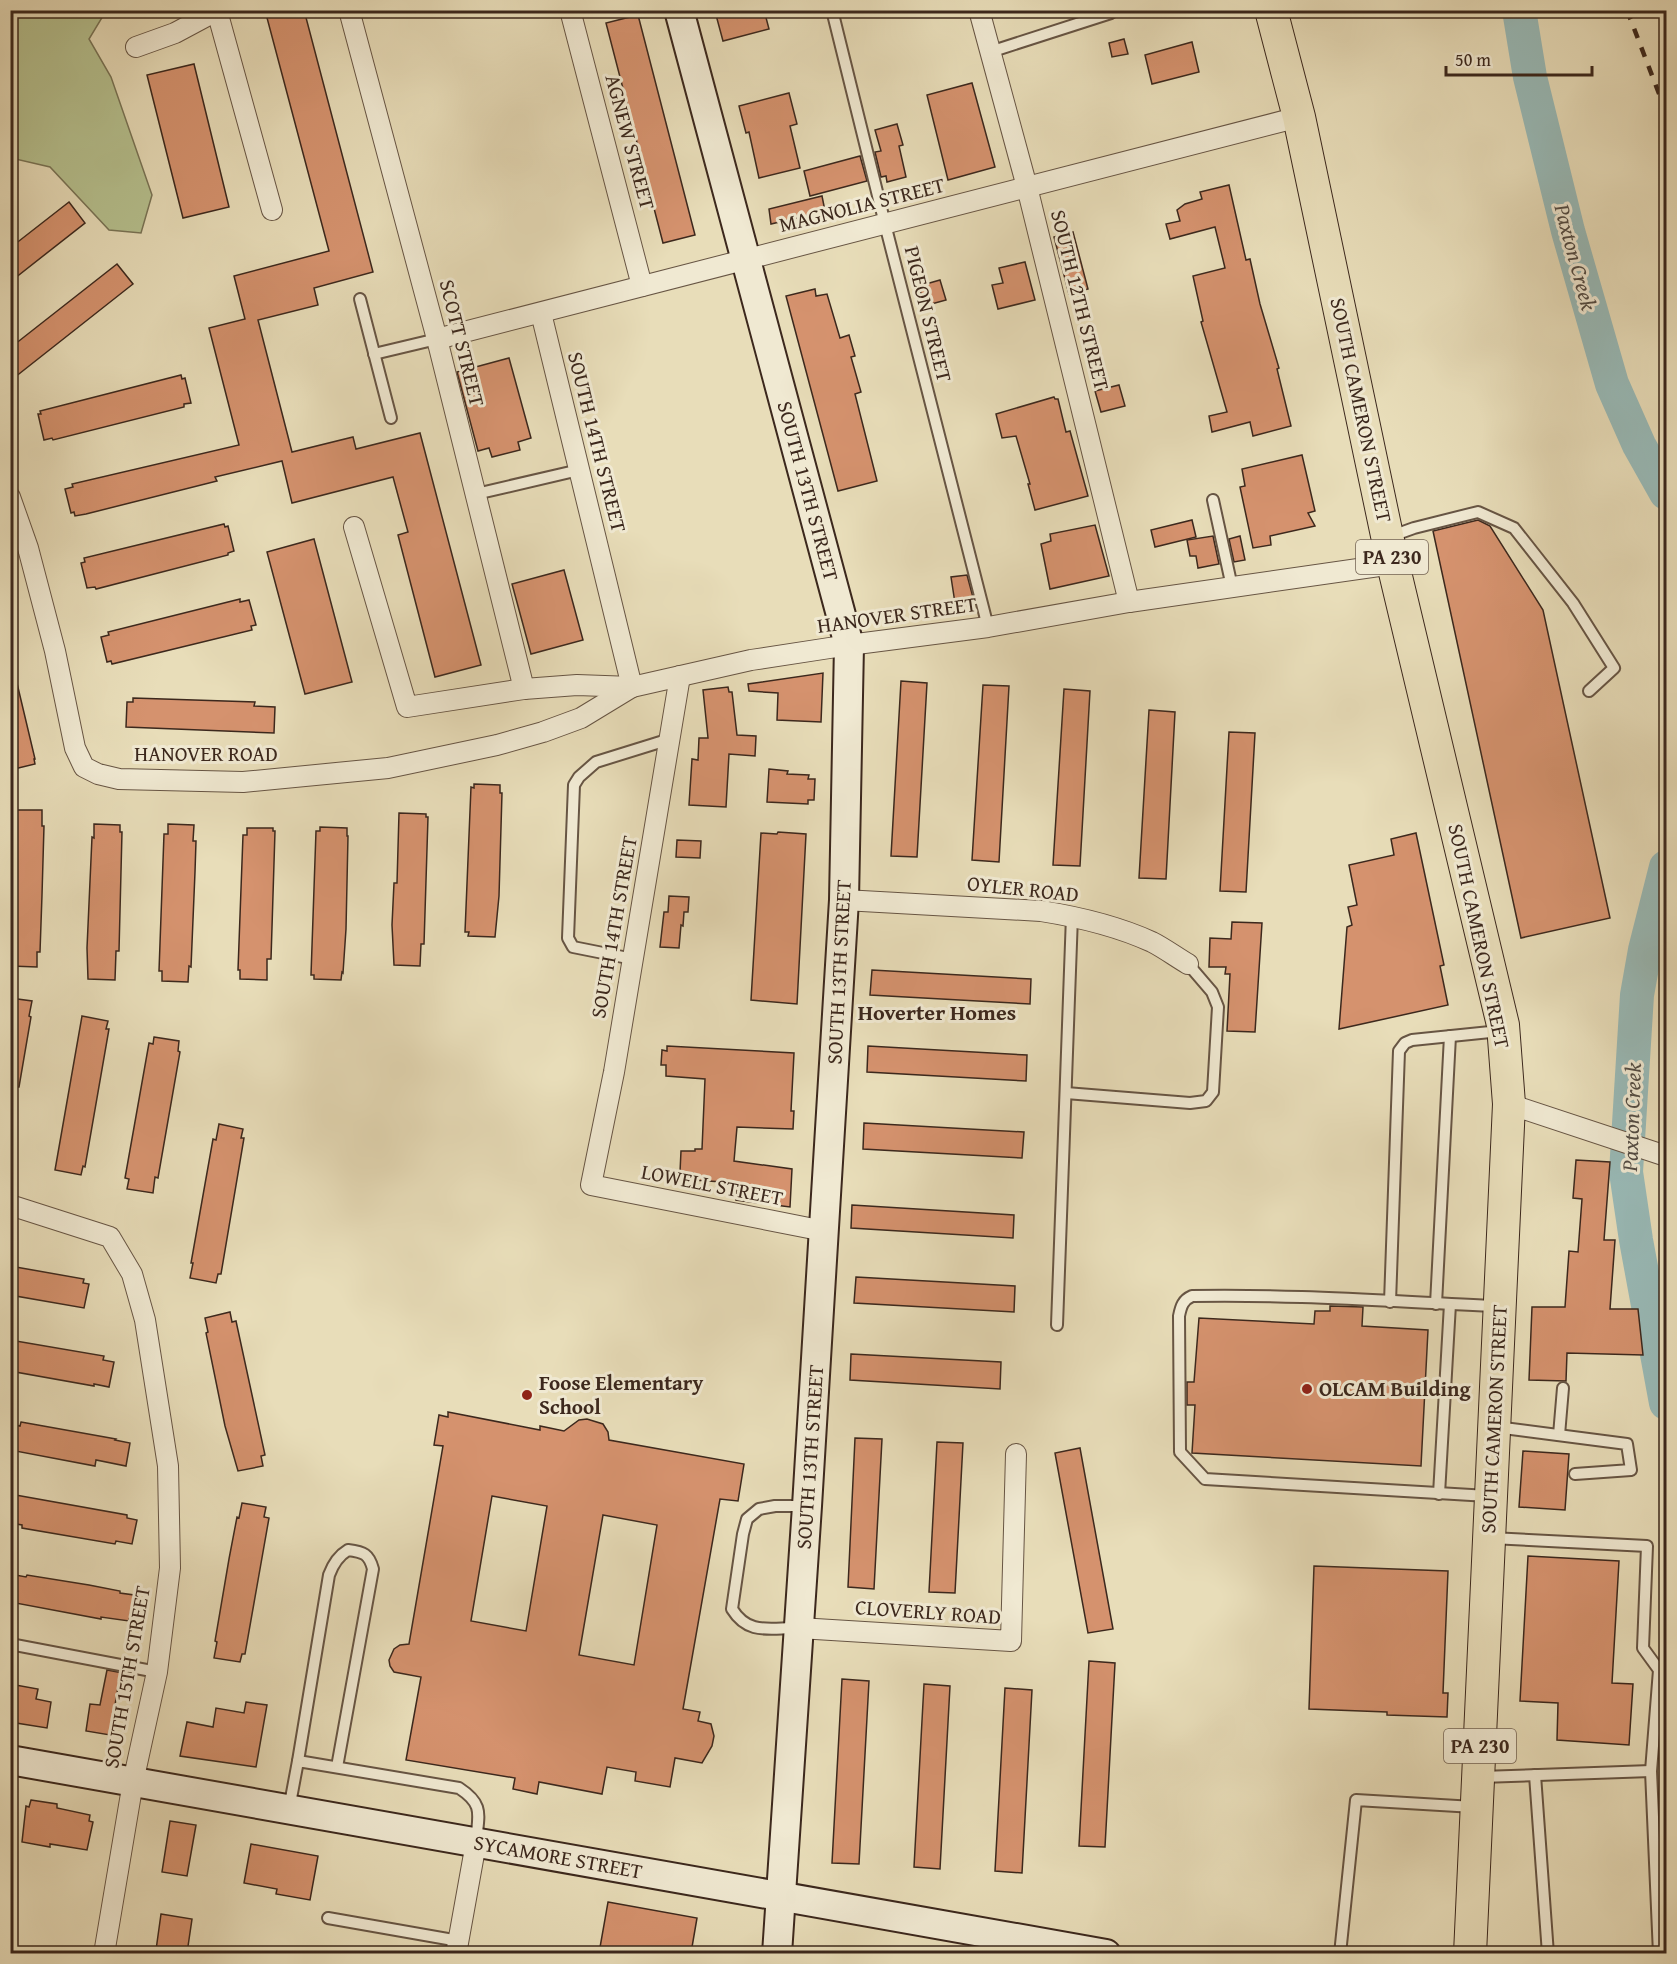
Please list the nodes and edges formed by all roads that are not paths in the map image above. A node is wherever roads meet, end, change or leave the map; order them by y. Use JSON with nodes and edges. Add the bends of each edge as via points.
{"nodes":[{"id":1,"x":349,"y":10,"type":"edge"},
{"id":2,"x":570,"y":10,"type":"edge"},
{"id":3,"x":679,"y":10,"type":"edge"},
{"id":4,"x":832,"y":10,"type":"edge"},
{"id":5,"x":980,"y":10,"type":"edge"},
{"id":6,"x":1110,"y":10,"type":"edge"},
{"id":7,"x":1272,"y":10,"type":"edge"},
{"id":8,"x":218,"y":11,"type":"edge"},
{"id":9,"x":136,"y":47,"type":"dead end"},
{"id":10,"x":990,"y":52,"type":"junction"},
{"id":11,"x":1299,"y":117,"type":"junction"},
{"id":12,"x":1027,"y":187,"type":"junction"},
{"id":13,"x":272,"y":210,"type":"dead end"},
{"id":14,"x":885,"y":224,"type":"junction"},
{"id":15,"x":747,"y":260,"type":"junction"},
{"id":16,"x":642,"y":286,"type":"junction"},
{"id":17,"x":360,"y":299,"type":"dead end"},
{"id":18,"x":541,"y":312,"type":"junction"},
{"id":19,"x":437,"y":339,"type":"junction"},
{"id":20,"x":374,"y":354,"type":"junction"},
{"id":21,"x":391,"y":418,"type":"dead end"},
{"id":22,"x":579,"y":470,"type":"junction"},
{"id":23,"x":476,"y":494,"type":"junction"},
{"id":24,"x":10,"y":497,"type":"edge"},
{"id":25,"x":1213,"y":500,"type":"dead end"},
{"id":26,"x":354,"y":527,"type":"dead end"},
{"id":27,"x":1390,"y":551,"type":"junction"},
{"id":28,"x":1232,"y":587,"type":"junction"},
{"id":29,"x":1129,"y":602,"type":"junction"},
{"id":30,"x":988,"y":627,"type":"junction"},
{"id":31,"x":849,"y":645,"type":"junction"},
{"id":32,"x":681,"y":676,"type":"junction"},
{"id":33,"x":632,"y":687,"type":"junction"},
{"id":34,"x":524,"y":690,"type":"junction"},
{"id":35,"x":1589,"y":691,"type":"dead end"},
{"id":36,"x":670,"y":739,"type":"junction"},
{"id":37,"x":844,"y":900,"type":"junction"},
{"id":38,"x":1072,"y":916,"type":"junction"},
{"id":39,"x":633,"y":959,"type":"junction"},
{"id":40,"x":1188,"y":964,"type":"joint"},
{"id":41,"x":1503,"y":1031,"type":"junction"},
{"id":42,"x":1450,"y":1036,"type":"junction"},
{"id":43,"x":1066,"y":1093,"type":"junction"},
{"id":44,"x":1509,"y":1104,"type":"junction"},
{"id":45,"x":1661,"y":1155,"type":"edge"},
{"id":46,"x":591,"y":1185,"type":"joint"},
{"id":47,"x":10,"y":1205,"type":"edge"},
{"id":48,"x":824,"y":1231,"type":"junction"},
{"id":49,"x":1390,"y":1302,"type":"junction"},
{"id":50,"x":1436,"y":1304,"type":"junction"},
{"id":51,"x":1450,"y":1304,"type":"junction"},
{"id":52,"x":1500,"y":1306,"type":"junction"},
{"id":53,"x":1058,"y":1325,"type":"dead end"},
{"id":54,"x":1563,"y":1388,"type":"dead end"},
{"id":55,"x":1494,"y":1426,"type":"junction"},
{"id":56,"x":1559,"y":1435,"type":"junction"},
{"id":57,"x":1016,"y":1454,"type":"dead end"},
{"id":58,"x":1575,"y":1474,"type":"dead end"},
{"id":59,"x":1439,"y":1494,"type":"junction"},
{"id":60,"x":1491,"y":1497,"type":"junction"},
{"id":61,"x":807,"y":1506,"type":"junction"},
{"id":62,"x":1489,"y":1538,"type":"junction"},
{"id":63,"x":799,"y":1628,"type":"junction"},
{"id":64,"x":10,"y":1644,"type":"edge"},
{"id":65,"x":157,"y":1672,"type":"junction"},
{"id":66,"x":10,"y":1760,"type":"edge"},
{"id":67,"x":298,"y":1761,"type":"junction"},
{"id":68,"x":337,"y":1767,"type":"junction"},
{"id":69,"x":1651,"y":1771,"type":"junction"},
{"id":70,"x":1535,"y":1775,"type":"junction"},
{"id":71,"x":133,"y":1782,"type":"junction"},
{"id":72,"x":1477,"y":1792,"type":"junction"},
{"id":73,"x":289,"y":1809,"type":"junction"},
{"id":74,"x":476,"y":1843,"type":"junction"},
{"id":75,"x":780,"y":1896,"type":"junction"},
{"id":76,"x":328,"y":1918,"type":"dead end"},
{"id":77,"x":457,"y":1947,"type":"edge"},
{"id":78,"x":104,"y":1953,"type":"edge"},
{"id":79,"x":777,"y":1953,"type":"edge"},
{"id":80,"x":1106,"y":1953,"type":"edge"},
{"id":81,"x":1340,"y":1953,"type":"edge"},
{"id":82,"x":1470,"y":1953,"type":"edge"},
{"id":83,"x":1548,"y":1953,"type":"edge"},
{"id":84,"x":1659,"y":1953,"type":"edge"}],
"edges":[{"from":1,"to":19,"type":"street","name":"SCOTT STREET"},
{"from":2,"to":16,"type":"street","name":"AGNEW STREET"},
{"from":3,"to":15,"type":"street","name":"SOUTH 13TH STREET"},
{"from":4,"to":14,"type":"lane","name":"PIGEON STREET"},
{"from":5,"to":10,"type":"street","name":"SOUTH 12TH STREET"},
{"from":6,"to":10,"type":"lane","via":[[1111,13]]},
{"from":7,"to":11,"type":"main road","name":"SOUTH CAMERON STREET","number":"PA 230"},
{"from":8,"to":9,"type":"street"},
{"from":8,"to":13,"type":"street"},
{"from":10,"to":12,"type":"street","name":"SOUTH 12TH STREET"},
{"from":11,"to":12,"type":"street","name":"MAGNOLIA STREET"},
{"from":11,"to":27,"type":"main road","name":"SOUTH CAMERON STREET","number":"PA 230"},
{"from":12,"to":14,"type":"street","name":"MAGNOLIA STREET"},
{"from":12,"to":29,"type":"street","name":"SOUTH 12TH STREET"},
{"from":14,"to":15,"type":"street","name":"MAGNOLIA STREET"},
{"from":14,"to":30,"type":"lane","name":"PIGEON STREET"},
{"from":15,"to":16,"type":"street","name":"MAGNOLIA STREET"},
{"from":15,"to":31,"type":"street","name":"SOUTH 13TH STREET"},
{"from":16,"to":18,"type":"street","name":"MAGNOLIA STREET"},
{"from":17,"to":20,"type":"lane"},
{"from":18,"to":19,"type":"street","name":"MAGNOLIA STREET"},
{"from":18,"to":22,"type":"street","name":"SOUTH 14TH STREET"},
{"from":19,"to":20,"type":"lane"},
{"from":19,"to":23,"type":"street","name":"SCOTT STREET"},
{"from":20,"to":21,"type":"lane"},
{"from":22,"to":23,"type":"lane"},
{"from":22,"to":33,"type":"street","name":"SOUTH 14TH STREET"},
{"from":23,"to":34,"type":"street","name":"SCOTT STREET"},
{"from":24,"to":33,"type":"street","name":"HANOVER ROAD","via":[[56,651],[75,748],[84,767],[98,774],[119,779],[243,782],[388,768],[543,732],[581,718]]},
{"from":25,"to":28,"type":"lane"},
{"from":26,"to":34,"type":"street","name":"HANOVER STREET","via":[[407,707]]},
{"from":27,"to":28,"type":"street","name":"HANOVER STREET"},
{"from":27,"to":35,"type":"lane","via":[[1414,528],[1478,512],[1514,528],[1573,603],[1614,668]]},
{"from":27,"to":41,"type":"main road","name":"SOUTH CAMERON STREET","number":"PA 230"},
{"from":28,"to":29,"type":"street","name":"HANOVER STREET"},
{"from":29,"to":30,"type":"street","name":"HANOVER STREET"},
{"from":30,"to":31,"type":"street","name":"HANOVER STREET"},
{"from":31,"to":32,"type":"street","name":"HANOVER STREET","via":[[751,660]]},
{"from":31,"to":37,"type":"street","name":"SOUTH 13TH STREET"},
{"from":32,"to":33,"type":"street","name":"HANOVER STREET"},
{"from":32,"to":36,"type":"street","name":"SOUTH 14TH STREET"},
{"from":33,"to":34,"type":"street","name":"HANOVER STREET","via":[[577,685]]},
{"from":36,"to":39,"type":"street","name":"SOUTH 14TH STREET"},
{"from":36,"to":39,"type":"lane","via":[[596,762],[574,785],[568,938],[573,947]]},
{"from":37,"to":38,"type":"street","name":"OYLER ROAD"},
{"from":37,"to":48,"type":"street","name":"SOUTH 13TH STREET"},
{"from":38,"to":40,"type":"street","name":"OYLER ROAD","via":[[1153,943]]},
{"from":38,"to":43,"type":"lane"},
{"from":39,"to":46,"type":"street","name":"SOUTH 14TH STREET"},
{"from":40,"to":43,"type":"lane","via":[[1212,992],[1218,1007],[1213,1092],[1206,1101]]},
{"from":41,"to":42,"type":"lane"},
{"from":41,"to":44,"type":"main road","name":"SOUTH CAMERON STREET","number":"PA 230"},
{"from":42,"to":49,"type":"lane","via":[[1412,1040],[1399,1051]]},
{"from":42,"to":50,"type":"lane"},
{"from":43,"to":53,"type":"lane"},
{"from":44,"to":45,"type":"street"},
{"from":44,"to":52,"type":"main road","name":"SOUTH CAMERON STREET","number":"PA 230"},
{"from":46,"to":48,"type":"street","name":"LOWELL STREET"},
{"from":47,"to":65,"type":"street","name":"SOUTH 15TH STREET","via":[[110,1237],[132,1274],[145,1320],[168,1466],[170,1568]]},
{"from":48,"to":61,"type":"street","name":"SOUTH 13TH STREET"},
{"from":49,"to":50,"type":"lane"},
{"from":49,"to":59,"type":"lane","via":[[1200,1296],[1186,1299],[1179,1316],[1180,1452],[1205,1479]]},
{"from":50,"to":51,"type":"lane"},
{"from":51,"to":52,"type":"lane"},
{"from":51,"to":59,"type":"lane"},
{"from":52,"to":55,"type":"main road","name":"SOUTH CAMERON STREET","number":"PA 230"},
{"from":54,"to":56,"type":"lane"},
{"from":55,"to":56,"type":"lane"},
{"from":55,"to":60,"type":"main road","name":"SOUTH CAMERON STREET","number":"PA 230"},
{"from":56,"to":58,"type":"lane","via":[[1627,1444],[1631,1470]]},
{"from":57,"to":63,"type":"street","name":"CLOVERLY ROAD","via":[[1011,1641]]},
{"from":59,"to":60,"type":"lane"},
{"from":60,"to":62,"type":"main road","name":"SOUTH CAMERON STREET","number":"PA 230"},
{"from":61,"to":63,"type":"street","name":"SOUTH 13TH STREET"},
{"from":61,"to":63,"type":"lane","via":[[759,1509],[747,1520],[732,1608],[738,1619],[751,1628]]},
{"from":62,"to":69,"type":"lane","via":[[1647,1546],[1643,1648],[1659,1670]]},
{"from":62,"to":72,"type":"main road","name":"SOUTH CAMERON STREET","number":"PA 230"},
{"from":63,"to":75,"type":"street","name":"SOUTH 13TH STREET"},
{"from":64,"to":65,"type":"lane"},
{"from":65,"to":71,"type":"street","name":"SOUTH 15TH STREET"},
{"from":66,"to":71,"type":"street","name":"SYCAMORE STREET"},
{"from":67,"to":68,"type":"lane"},
{"from":67,"to":68,"type":"lane","via":[[328,1575],[342,1554],[348,1550],[361,1552],[370,1559],[373,1569]]},
{"from":67,"to":73,"type":"lane"},
{"from":68,"to":74,"type":"lane","via":[[459,1788],[477,1805]]},
{"from":69,"to":70,"type":"lane"},
{"from":69,"to":84,"type":"lane"},
{"from":70,"to":72,"type":"lane"},
{"from":70,"to":83,"type":"lane"},
{"from":71,"to":73,"type":"street","name":"SYCAMORE STREET"},
{"from":71,"to":78,"type":"street","name":"SOUTH 15TH STREET"},
{"from":72,"to":81,"type":"lane","via":[[1356,1800]]},
{"from":72,"to":82,"type":"main road","name":"SOUTH CAMERON STREET","number":"PA 230"},
{"from":73,"to":74,"type":"street","name":"SYCAMORE STREET"},
{"from":74,"to":75,"type":"street","name":"SYCAMORE STREET"},
{"from":74,"to":77,"type":"street"},
{"from":75,"to":79,"type":"street","name":"SOUTH 13TH STREET"},
{"from":75,"to":80,"type":"street","name":"SYCAMORE STREET","via":[[1004,1940]]},
{"from":76,"to":77,"type":"lane"}]}
